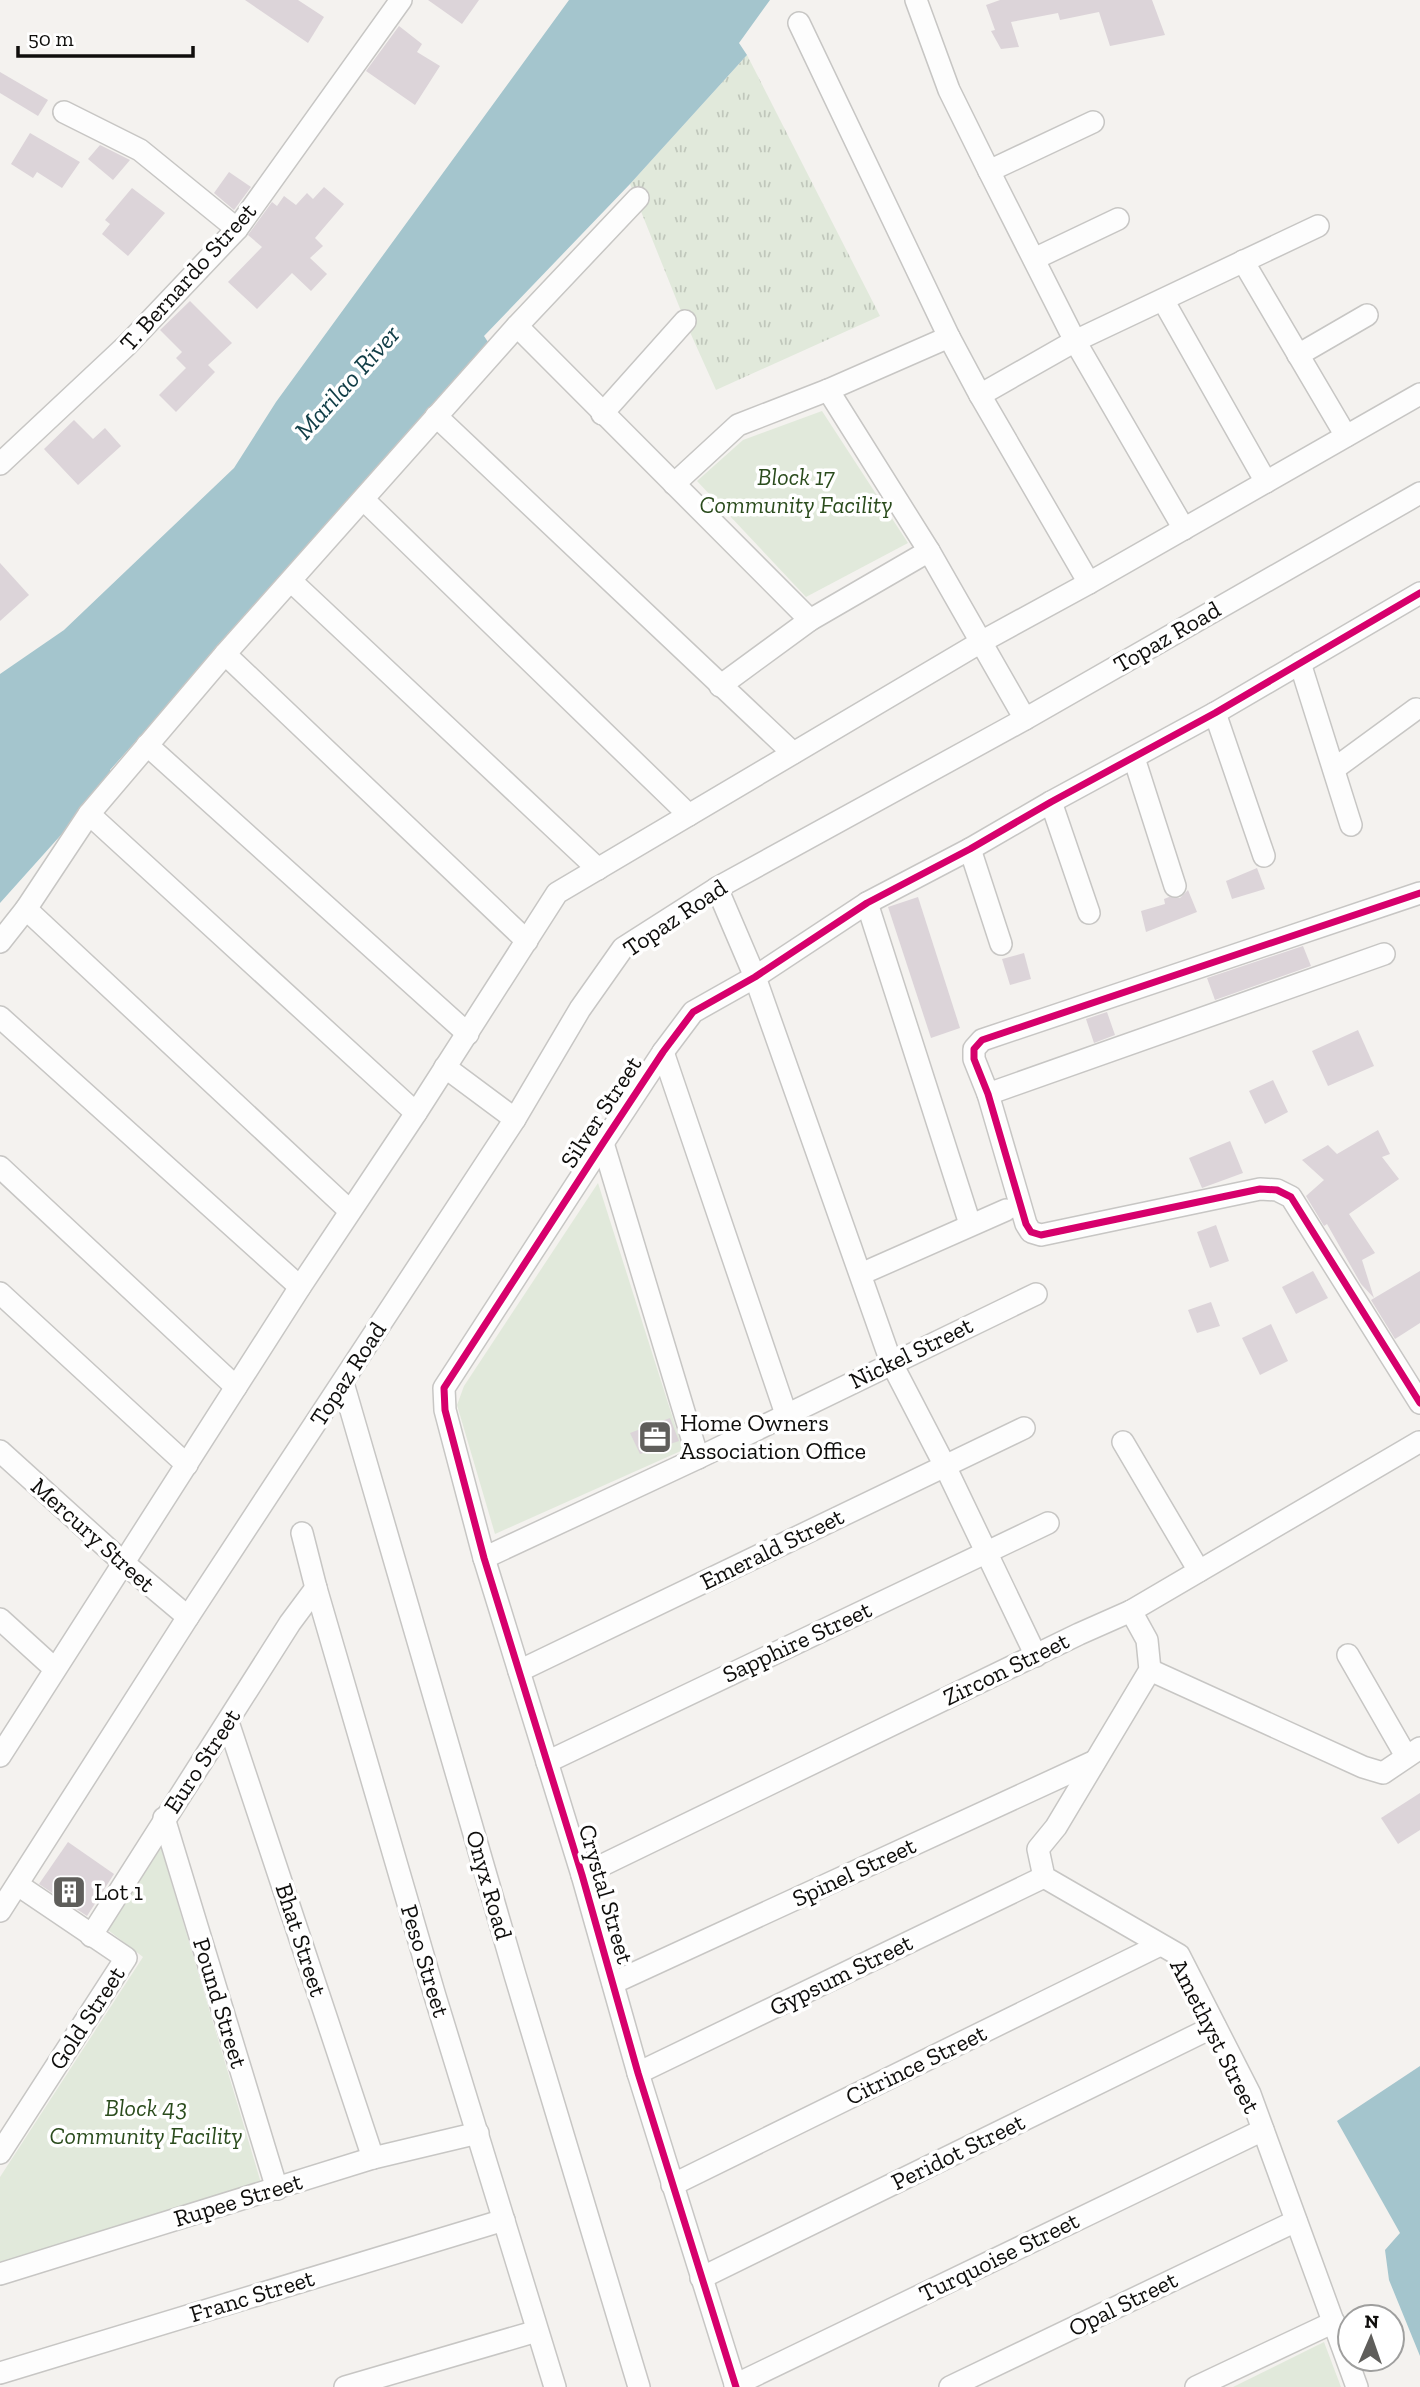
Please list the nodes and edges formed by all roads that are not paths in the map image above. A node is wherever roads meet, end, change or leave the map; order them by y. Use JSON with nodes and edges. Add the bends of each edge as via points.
{"nodes":[{"id":1,"x":401,"y":0,"type":"edge"},
{"id":2,"x":916,"y":0,"type":"edge"},
{"id":3,"x":799,"y":23,"type":"dead end"},
{"id":4,"x":64,"y":112,"type":"dead end"},
{"id":5,"x":1093,"y":122,"type":"dead end"},
{"id":6,"x":989,"y":171,"type":"junction"},
{"id":7,"x":638,"y":198,"type":"dead end"},
{"id":8,"x":1118,"y":219,"type":"dead end"},
{"id":9,"x":1318,"y":226,"type":"dead end"},
{"id":10,"x":237,"y":229,"type":"junction"},
{"id":11,"x":1034,"y":259,"type":"junction"},
{"id":12,"x":1243,"y":261,"type":"junction"},
{"id":13,"x":1163,"y":300,"type":"junction"},
{"id":14,"x":1367,"y":315,"type":"dead end"},
{"id":15,"x":685,"y":321,"type":"dead end"},
{"id":16,"x":517,"y":326,"type":"junction"},
{"id":17,"x":949,"y":337,"type":"junction"},
{"id":18,"x":1075,"y":341,"type":"junction"},
{"id":19,"x":1298,"y":355,"type":"junction"},
{"id":20,"x":828,"y":390,"type":"junction"},
{"id":21,"x":1420,"y":394,"type":"edge"},
{"id":22,"x":980,"y":395,"type":"junction"},
{"id":23,"x":602,"y":414,"type":"junction"},
{"id":24,"x":436,"y":416,"type":"junction"},
{"id":25,"x":1346,"y":436,"type":"junction"},
{"id":26,"x":0,"y":464,"type":"edge"},
{"id":27,"x":1266,"y":482,"type":"junction"},
{"id":28,"x":674,"y":484,"type":"junction"},
{"id":29,"x":1420,"y":493,"type":"edge"},
{"id":30,"x":364,"y":500,"type":"junction"},
{"id":31,"x":1184,"y":529,"type":"junction"},
{"id":32,"x":929,"y":551,"type":"junction"},
{"id":33,"x":291,"y":581,"type":"junction"},
{"id":34,"x":1089,"y":583,"type":"junction"},
{"id":35,"x":1420,"y":593,"type":"edge"},
{"id":36,"x":810,"y":620,"type":"junction"},
{"id":37,"x":981,"y":642,"type":"junction"},
{"id":38,"x":225,"y":654,"type":"junction"},
{"id":39,"x":1300,"y":663,"type":"junction"},
{"id":40,"x":720,"y":685,"type":"junction"},
{"id":41,"x":1416,"y":709,"type":"dead end"},
{"id":42,"x":1214,"y":713,"type":"junction"},
{"id":43,"x":1025,"y":719,"type":"junction"},
{"id":44,"x":148,"y":745,"type":"junction"},
{"id":45,"x":793,"y":753,"type":"junction"},
{"id":46,"x":1134,"y":758,"type":"junction"},
{"id":47,"x":1334,"y":769,"type":"junction"},
{"id":48,"x":1051,"y":802,"type":"junction"},
{"id":49,"x":89,"y":814,"type":"junction"},
{"id":50,"x":689,"y":815,"type":"junction"},
{"id":51,"x":1351,"y":825,"type":"dead end"},
{"id":52,"x":970,"y":849,"type":"junction"},
{"id":53,"x":1264,"y":856,"type":"dead end"},
{"id":54,"x":598,"y":869,"type":"junction"},
{"id":55,"x":1175,"y":886,"type":"dead end"},
{"id":56,"x":717,"y":888,"type":"junction"},
{"id":57,"x":1420,"y":893,"type":"edge"},
{"id":58,"x":867,"y":903,"type":"junction"},
{"id":59,"x":26,"y":909,"type":"junction"},
{"id":60,"x":1089,"y":914,"type":"dead end"},
{"id":61,"x":527,"y":941,"type":"junction"},
{"id":62,"x":0,"y":942,"type":"edge"},
{"id":63,"x":1001,"y":944,"type":"dead end"},
{"id":64,"x":1384,"y":954,"type":"dead end"},
{"id":65,"x":755,"y":977,"type":"junction"},
{"id":66,"x":0,"y":1017,"type":"edge"},
{"id":67,"x":468,"y":1034,"type":"junction"},
{"id":68,"x":663,"y":1052,"type":"junction"},
{"id":69,"x":445,"y":1066,"type":"junction"},
{"id":70,"x":988,"y":1094,"type":"junction"},
{"id":71,"x":416,"y":1113,"type":"junction"},
{"id":72,"x":515,"y":1119,"type":"junction"},
{"id":73,"x":603,"y":1143,"type":"junction"},
{"id":74,"x":0,"y":1167,"type":"edge"},
{"id":75,"x":1006,"y":1210,"type":"dead end"},
{"id":76,"x":350,"y":1211,"type":"junction"},
{"id":77,"x":970,"y":1224,"type":"junction"},
{"id":78,"x":861,"y":1274,"type":"junction"},
{"id":79,"x":300,"y":1287,"type":"junction"},
{"id":80,"x":0,"y":1293,"type":"edge"},
{"id":81,"x":1035,"y":1294,"type":"dead end"},
{"id":82,"x":891,"y":1362,"type":"junction"},
{"id":83,"x":343,"y":1382,"type":"junction"},
{"id":84,"x":236,"y":1387,"type":"junction"},
{"id":85,"x":1420,"y":1404,"type":"edge"},
{"id":86,"x":445,"y":1410,"type":"joint"},
{"id":87,"x":786,"y":1413,"type":"junction"},
{"id":88,"x":1024,"y":1429,"type":"dead end"},
{"id":89,"x":1124,"y":1442,"type":"dead end"},
{"id":90,"x":1419,"y":1442,"type":"edge"},
{"id":91,"x":0,"y":1451,"type":"edge"},
{"id":92,"x":698,"y":1458,"type":"junction"},
{"id":93,"x":187,"y":1465,"type":"junction"},
{"id":94,"x":945,"y":1466,"type":"junction"},
{"id":95,"x":1048,"y":1523,"type":"dead end"},
{"id":96,"x":302,"y":1533,"type":"dead end"},
{"id":97,"x":987,"y":1552,"type":"junction"},
{"id":98,"x":484,"y":1558,"type":"junction"},
{"id":99,"x":125,"y":1564,"type":"junction"},
{"id":100,"x":1199,"y":1571,"type":"junction"},
{"id":101,"x":316,"y":1588,"type":"junction"},
{"id":102,"x":1131,"y":1611,"type":"junction"},
{"id":103,"x":188,"y":1617,"type":"junction"},
{"id":104,"x":0,"y":1619,"type":"edge"},
{"id":105,"x":1348,"y":1655,"type":"dead end"},
{"id":106,"x":1036,"y":1656,"type":"junction"},
{"id":107,"x":55,"y":1669,"type":"junction"},
{"id":108,"x":1150,"y":1670,"type":"junction"},
{"id":109,"x":519,"y":1671,"type":"junction"},
{"id":110,"x":228,"y":1722,"type":"junction"},
{"id":111,"x":2,"y":1746,"type":"edge"},
{"id":112,"x":1413,"y":1752,"type":"edge"},
{"id":113,"x":1095,"y":1761,"type":"junction"},
{"id":114,"x":547,"y":1762,"type":"junction"},
{"id":115,"x":164,"y":1818,"type":"junction"},
{"id":116,"x":582,"y":1875,"type":"junction"},
{"id":117,"x":1044,"y":1877,"type":"junction"},
{"id":118,"x":18,"y":1885,"type":"junction"},
{"id":119,"x":0,"y":1912,"type":"edge"},
{"id":120,"x":91,"y":1936,"type":"junction"},
{"id":121,"x":1160,"y":1945,"type":"junction"},
{"id":122,"x":612,"y":1983,"type":"junction"},
{"id":123,"x":1215,"y":2026,"type":"junction"},
{"id":124,"x":638,"y":2073,"type":"junction"},
{"id":125,"x":1263,"y":2130,"type":"junction"},
{"id":126,"x":478,"y":2133,"type":"junction"},
{"id":127,"x":0,"y":2153,"type":"edge"},
{"id":128,"x":373,"y":2158,"type":"junction"},
{"id":129,"x":672,"y":2185,"type":"junction"},
{"id":130,"x":276,"y":2189,"type":"junction"},
{"id":131,"x":504,"y":2220,"type":"junction"},
{"id":132,"x":1296,"y":2221,"type":"junction"},
{"id":133,"x":0,"y":2274,"type":"edge"},
{"id":134,"x":701,"y":2278,"type":"junction"},
{"id":135,"x":1334,"y":2322,"type":"junction"},
{"id":136,"x":537,"y":2330,"type":"junction"},
{"id":137,"x":0,"y":2372,"type":"edge"},
{"id":138,"x":735,"y":2386,"type":"edge"},
{"id":139,"x":345,"y":2387,"type":"edge"},
{"id":140,"x":555,"y":2387,"type":"edge"},
{"id":141,"x":639,"y":2387,"type":"edge"},
{"id":142,"x":950,"y":2387,"type":"edge"},
{"id":143,"x":1196,"y":2387,"type":"edge"},
{"id":144,"x":1356,"y":2387,"type":"edge"}],
"edges":[{"from":1,"to":10,"type":"street","name":"T. Bernardo Street"},
{"from":2,"to":6,"type":"street","via":[[949,90]]},
{"from":3,"to":17,"type":"street"},
{"from":4,"to":10,"type":"street","via":[[140,150]]},
{"from":5,"to":6,"type":"street"},
{"from":6,"to":11,"type":"street"},
{"from":7,"to":16,"type":"street"},
{"from":8,"to":11,"type":"street"},
{"from":9,"to":12,"type":"street"},
{"from":10,"to":26,"type":"street","name":"T. Bernardo Street","via":[[127,345]]},
{"from":11,"to":18,"type":"street"},
{"from":12,"to":13,"type":"street"},
{"from":12,"to":19,"type":"street"},
{"from":13,"to":18,"type":"street"},
{"from":13,"to":27,"type":"street"},
{"from":14,"to":19,"type":"street"},
{"from":15,"to":23,"type":"street"},
{"from":16,"to":23,"type":"street"},
{"from":16,"to":24,"type":"street"},
{"from":17,"to":20,"type":"street"},
{"from":17,"to":22,"type":"street"},
{"from":18,"to":22,"type":"street"},
{"from":18,"to":31,"type":"street"},
{"from":19,"to":25,"type":"street"},
{"from":20,"to":28,"type":"street","via":[[738,425]]},
{"from":20,"to":32,"type":"street"},
{"from":21,"to":25,"type":"street"},
{"from":22,"to":34,"type":"street"},
{"from":23,"to":28,"type":"street"},
{"from":24,"to":30,"type":"street"},
{"from":24,"to":40,"type":"street"},
{"from":25,"to":27,"type":"street"},
{"from":27,"to":31,"type":"street"},
{"from":28,"to":36,"type":"street"},
{"from":29,"to":43,"type":"street","name":"Topaz Road"},
{"from":30,"to":33,"type":"street"},
{"from":30,"to":50,"type":"street"},
{"from":31,"to":34,"type":"street"},
{"from":32,"to":36,"type":"street"},
{"from":32,"to":37,"type":"street"},
{"from":33,"to":38,"type":"street"},
{"from":33,"to":54,"type":"street"},
{"from":34,"to":37,"type":"street"},
{"from":35,"to":39,"type":"street","name":"Silver Street"},
{"from":36,"to":40,"type":"street"},
{"from":37,"to":43,"type":"street"},
{"from":37,"to":45,"type":"street"},
{"from":38,"to":44,"type":"street"},
{"from":38,"to":61,"type":"street"},
{"from":39,"to":42,"type":"street","name":"Silver Street"},
{"from":39,"to":47,"type":"street"},
{"from":40,"to":45,"type":"street"},
{"from":41,"to":47,"type":"street"},
{"from":42,"to":46,"type":"street","name":"Silver Street"},
{"from":42,"to":53,"type":"street"},
{"from":43,"to":56,"type":"street","name":"Topaz Road"},
{"from":44,"to":49,"type":"street"},
{"from":44,"to":67,"type":"street"},
{"from":45,"to":50,"type":"street"},
{"from":46,"to":48,"type":"street","name":"Silver Street"},
{"from":46,"to":55,"type":"street"},
{"from":47,"to":51,"type":"street"},
{"from":48,"to":52,"type":"street","name":"Silver Street"},
{"from":48,"to":60,"type":"street"},
{"from":49,"to":59,"type":"street"},
{"from":49,"to":71,"type":"street"},
{"from":50,"to":54,"type":"street"},
{"from":52,"to":58,"type":"street","name":"Silver Street"},
{"from":52,"to":63,"type":"street"},
{"from":54,"to":61,"type":"street","via":[[557,893]]},
{"from":56,"to":65,"type":"street"},
{"from":56,"to":72,"type":"street","name":"Topaz Road","via":[[623,948],[580,1009]]},
{"from":57,"to":70,"type":"street","via":[[982,1040],[974,1049],[974,1059]]},
{"from":58,"to":65,"type":"street","name":"Silver Street"},
{"from":58,"to":77,"type":"street"},
{"from":59,"to":62,"type":"street"},
{"from":59,"to":76,"type":"street"},
{"from":61,"to":67,"type":"street"},
{"from":64,"to":70,"type":"street"},
{"from":65,"to":68,"type":"street","name":"Silver Street","via":[[693,1012]]},
{"from":65,"to":78,"type":"street"},
{"from":66,"to":79,"type":"street"},
{"from":67,"to":69,"type":"street"},
{"from":68,"to":73,"type":"street","name":"Silver Street"},
{"from":68,"to":87,"type":"street"},
{"from":69,"to":71,"type":"street"},
{"from":69,"to":72,"type":"street"},
{"from":70,"to":85,"type":"street","via":[[1031,1232],[1041,1234],[1260,1189],[1278,1190],[1291,1197]]},
{"from":71,"to":76,"type":"street"},
{"from":72,"to":83,"type":"street","name":"Topaz Road"},
{"from":73,"to":86,"type":"street","name":"Silver Street","via":[[444,1388]]},
{"from":73,"to":92,"type":"street"},
{"from":74,"to":84,"type":"street"},
{"from":75,"to":77,"type":"street"},
{"from":76,"to":79,"type":"street"},
{"from":77,"to":78,"type":"street"},
{"from":78,"to":82,"type":"street"},
{"from":79,"to":84,"type":"street"},
{"from":80,"to":93,"type":"street"},
{"from":81,"to":82,"type":"street","name":"Nickel Street"},
{"from":82,"to":87,"type":"street","name":"Nickel Street"},
{"from":82,"to":94,"type":"street"},
{"from":83,"to":103,"type":"street","name":"Topaz Road"},
{"from":83,"to":141,"type":"street","name":"Onyx Road"},
{"from":84,"to":93,"type":"street"},
{"from":86,"to":98,"type":"street","name":"Crystal Street"},
{"from":87,"to":92,"type":"street","name":"Nickel Street"},
{"from":88,"to":94,"type":"street","name":"Emerald Street"},
{"from":89,"to":100,"type":"street"},
{"from":90,"to":100,"type":"street","name":"Zircon Street"},
{"from":91,"to":99,"type":"street","name":"Mercury Street"},
{"from":92,"to":98,"type":"street","name":"Nickel Street"},
{"from":93,"to":99,"type":"street"},
{"from":94,"to":97,"type":"street"},
{"from":94,"to":109,"type":"street","name":"Emerald Street"},
{"from":95,"to":97,"type":"street","name":"Sapphire Street"},
{"from":96,"to":101,"type":"street","name":"Peso Street"},
{"from":97,"to":106,"type":"street"},
{"from":97,"to":114,"type":"street","name":"Sapphire Street"},
{"from":98,"to":109,"type":"street","name":"Crystal Street"},
{"from":99,"to":103,"type":"street","name":"Mercury Street"},
{"from":99,"to":107,"type":"street"},
{"from":100,"to":102,"type":"street","name":"Zircon Street"},
{"from":101,"to":110,"type":"street","name":"Euro Street"},
{"from":101,"to":126,"type":"street","name":"Peso Street"},
{"from":102,"to":106,"type":"street","name":"Zircon Street"},
{"from":102,"to":108,"type":"street","via":[[1147,1640]]},
{"from":103,"to":118,"type":"street"},
{"from":104,"to":107,"type":"street"},
{"from":105,"to":112,"type":"street"},
{"from":106,"to":116,"type":"street","name":"Zircon Street"},
{"from":107,"to":111,"type":"street"},
{"from":108,"to":112,"type":"street","via":[[1363,1767],[1383,1773]]},
{"from":108,"to":113,"type":"street"},
{"from":109,"to":114,"type":"street","name":"Crystal Street"},
{"from":110,"to":115,"type":"street","name":"Euro Street"},
{"from":110,"to":128,"type":"street","name":"Bhat Street"},
{"from":113,"to":117,"type":"street","via":[[1038,1849]]},
{"from":113,"to":122,"type":"street","name":"Spinel Street"},
{"from":114,"to":116,"type":"street","name":"Crystal Street"},
{"from":115,"to":120,"type":"street","name":"Euro Street"},
{"from":115,"to":130,"type":"street","name":"Pound Street"},
{"from":116,"to":122,"type":"street","name":"Crystal Street"},
{"from":117,"to":121,"type":"street","name":"Amethyst Street"},
{"from":117,"to":124,"type":"street","name":"Gypsum Street"},
{"from":118,"to":119,"type":"street"},
{"from":118,"to":120,"type":"street","name":"Gold Street"},
{"from":120,"to":127,"type":"street","name":"Gold Street","via":[[126,1958]]},
{"from":121,"to":123,"type":"street","name":"Amethyst Street","via":[[1180,1955]]},
{"from":121,"to":129,"type":"street","name":"Citrince Street"},
{"from":122,"to":124,"type":"street","name":"Crystal Street"},
{"from":123,"to":125,"type":"street","name":"Amethyst Street"},
{"from":123,"to":134,"type":"street","name":"Peridot Street"},
{"from":124,"to":129,"type":"street","name":"Crystal Street"},
{"from":125,"to":132,"type":"street","name":"Amethyst Street"},
{"from":125,"to":138,"type":"street","name":"Turquoise Street"},
{"from":126,"to":128,"type":"street","name":"Rupee Street"},
{"from":126,"to":131,"type":"street","name":"Peso Street"},
{"from":128,"to":130,"type":"street","name":"Rupee Street"},
{"from":129,"to":134,"type":"street","name":"Crystal Street"},
{"from":130,"to":133,"type":"street","name":"Rupee Street"},
{"from":131,"to":136,"type":"street","name":"Peso Street"},
{"from":131,"to":137,"type":"street","name":"Franc Street"},
{"from":132,"to":135,"type":"street","name":"Amethyst Street"},
{"from":132,"to":142,"type":"street","name":"Opal Street"},
{"from":134,"to":138,"type":"street","name":"Crystal Street"},
{"from":135,"to":143,"type":"street"},
{"from":135,"to":144,"type":"street","name":"Amethyst Street"},
{"from":136,"to":139,"type":"street"},
{"from":136,"to":140,"type":"street","name":"Peso Street"}]}
